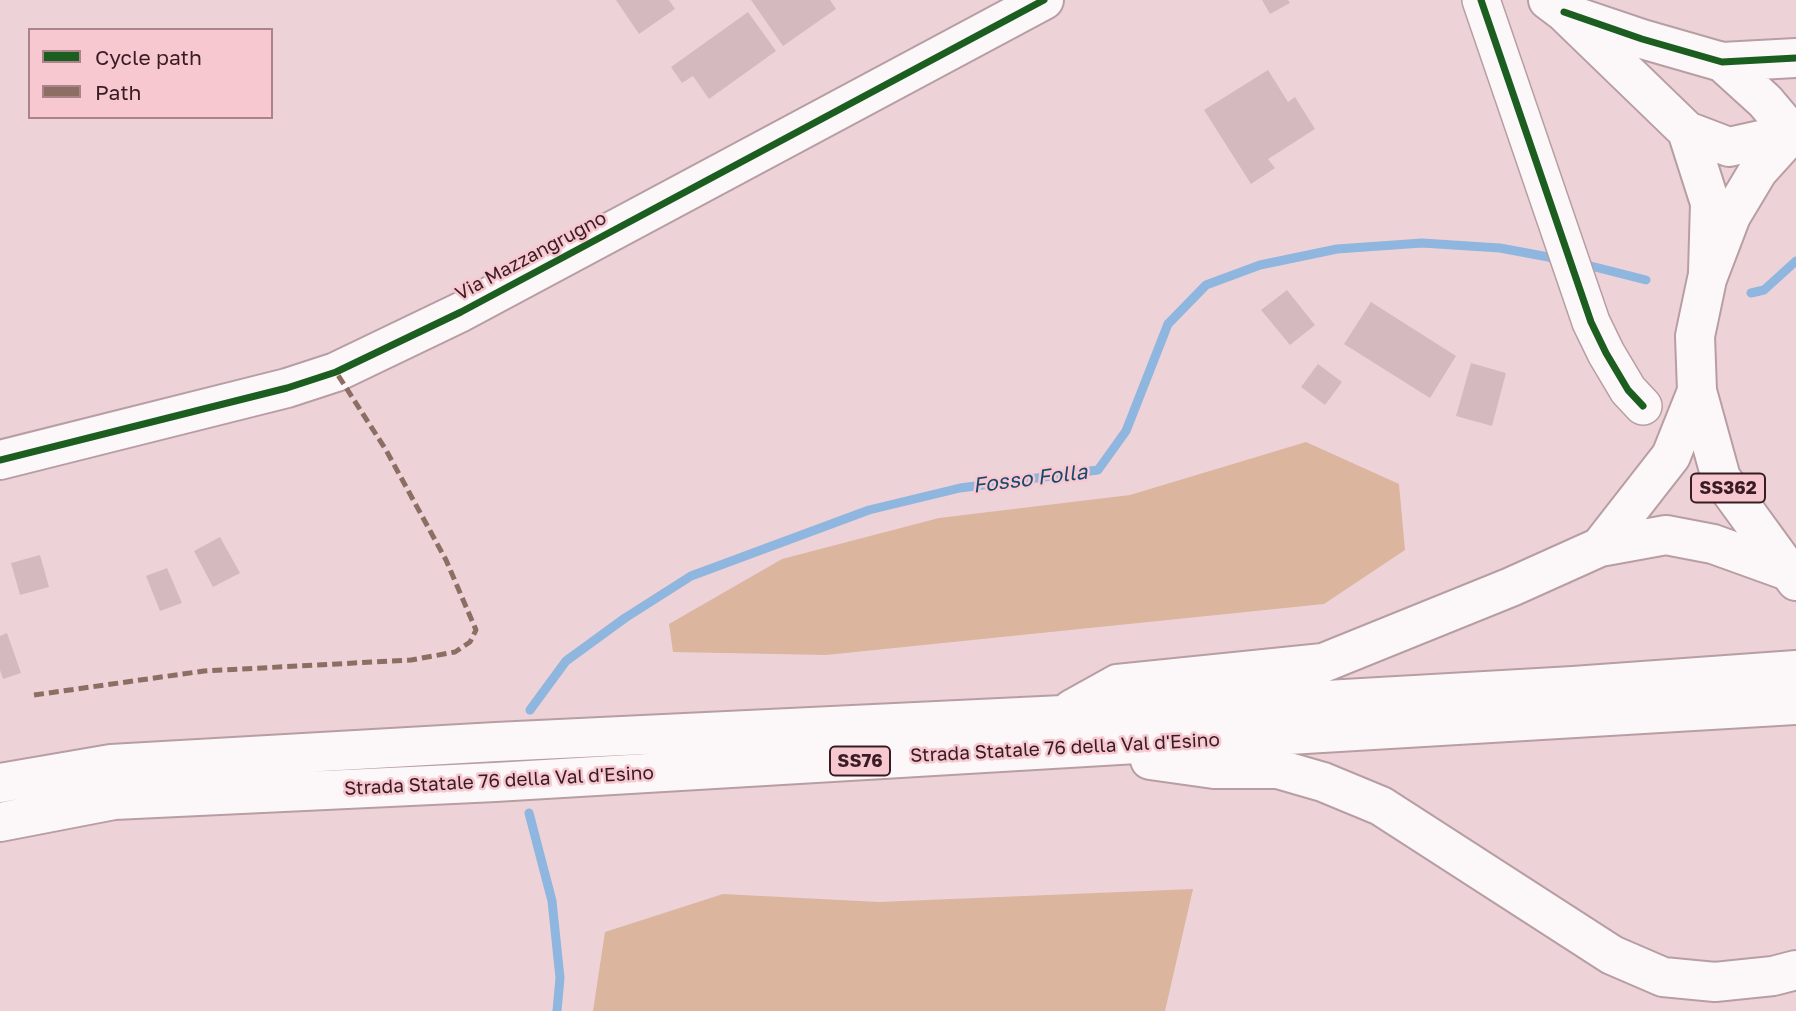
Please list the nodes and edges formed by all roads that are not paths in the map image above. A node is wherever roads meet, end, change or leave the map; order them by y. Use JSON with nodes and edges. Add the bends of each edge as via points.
{"nodes":[{"id":1,"x":1044,"y":0,"type":"edge"},
{"id":2,"x":1482,"y":0,"type":"edge"},
{"id":3,"x":1556,"y":6,"type":"edge"},
{"id":4,"x":1796,"y":58,"type":"edge"},
{"id":5,"x":1722,"y":62,"type":"junction"},
{"id":6,"x":1687,"y":131,"type":"junction"},
{"id":7,"x":1795,"y":132,"type":"edge"},
{"id":8,"x":1707,"y":279,"type":"junction"},
{"id":9,"x":1697,"y":391,"type":"junction"},
{"id":10,"x":1643,"y":406,"type":"dead end"},
{"id":11,"x":0,"y":460,"type":"edge"},
{"id":12,"x":1600,"y":547,"type":"junction"},
{"id":13,"x":1792,"y":576,"type":"edge"},
{"id":14,"x":1796,"y":670,"type":"edge"},
{"id":15,"x":1720,"y":693,"type":"junction"},
{"id":16,"x":1796,"y":705,"type":"edge"},
{"id":17,"x":1062,"y":732,"type":"junction"},
{"id":18,"x":0,"y":783,"type":"edge"},
{"id":19,"x":0,"y":822,"type":"edge"},
{"id":20,"x":1796,"y":970,"type":"edge"}],
"edges":[{"from":1,"to":11,"type":"main road","name":"Via Mazzangrugno","via":[[461,312],[336,372]]},
{"from":2,"to":10,"type":"street","via":[[1581,294],[1605,353]]},
{"from":3,"to":5,"type":"main road","via":[[1642,39]]},
{"from":3,"to":6,"type":"main road"},
{"from":4,"to":5,"type":"main road"},
{"from":5,"to":7,"type":"main road"},
{"from":6,"to":7,"type":"main road","via":[[1729,147]]},
{"from":6,"to":8,"type":"main road","via":[[1710,203]]},
{"from":7,"to":8,"type":"main road","number":"SS362","via":[[1758,171],[1731,216]]},
{"from":8,"to":9,"type":"main road","number":"SS362","via":[[1695,336]]},
{"from":9,"to":12,"type":"main road","via":[[1671,456]]},
{"from":9,"to":13,"type":"main road","number":"SS362","via":[[1721,478]]},
{"from":12,"to":13,"type":"main road","via":[[1667,535],[1713,544]]},
{"from":12,"to":17,"type":"main road","via":[[1324,663],[1117,684]]},
{"from":14,"to":15,"type":"main road","name":"Strada Statale 76 della Val d'Esino","number":"SS76"},
{"from":15,"to":16,"type":"main road","name":"Strada Statale 76 della Val d'Esino","number":"SS76"},
{"from":15,"to":17,"type":"main road","name":"Strada Statale 76 della Val d'Esino","number":"SS76"},
{"from":17,"to":18,"type":"main road","name":"Strada Statale 76 della Val d'Esino","number":"SS76","via":[[482,743],[111,764]]},
{"from":17,"to":19,"type":"main road","name":"Strada Statale 76 della Val d'Esino","number":"SS76","via":[[495,782],[114,800]]},
{"from":17,"to":20,"type":"main road","via":[[1214,769],[1279,769],[1323,782],[1381,806],[1612,955],[1663,977],[1715,982]]}]}
